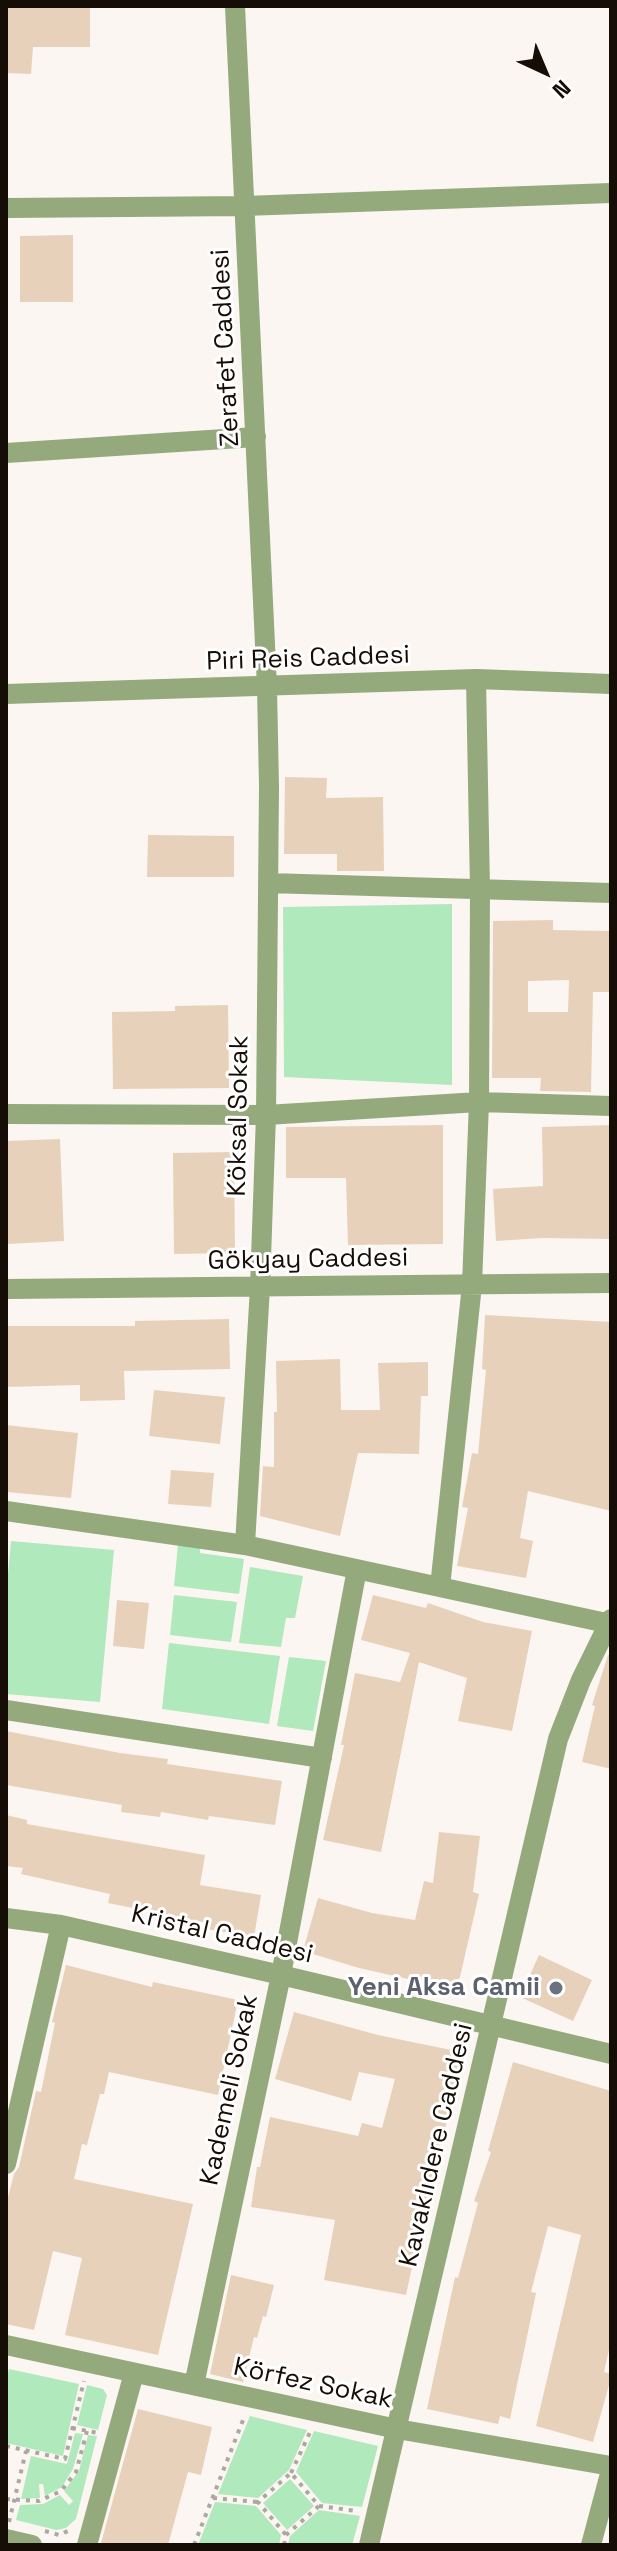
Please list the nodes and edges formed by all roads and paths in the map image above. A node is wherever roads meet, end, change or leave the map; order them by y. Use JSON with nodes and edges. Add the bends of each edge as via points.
{"nodes":[{"id":1,"x":235,"y":6,"type":"edge"},
{"id":2,"x":611,"y":193,"type":"edge"},
{"id":3,"x":244,"y":206,"type":"junction"},
{"id":4,"x":6,"y":208,"type":"edge"},
{"id":5,"x":256,"y":437,"type":"junction"},
{"id":6,"x":6,"y":453,"type":"edge"},
{"id":7,"x":476,"y":679,"type":"junction"},
{"id":8,"x":611,"y":684,"type":"edge"},
{"id":9,"x":267,"y":687,"type":"junction"},
{"id":10,"x":6,"y":694,"type":"edge"},
{"id":11,"x":268,"y":883,"type":"junction"},
{"id":12,"x":480,"y":889,"type":"junction"},
{"id":13,"x":611,"y":893,"type":"edge"},
{"id":14,"x":479,"y":1102,"type":"junction"},
{"id":15,"x":611,"y":1106,"type":"edge"},
{"id":16,"x":6,"y":1114,"type":"edge"},
{"id":17,"x":266,"y":1115,"type":"junction"},
{"id":18,"x":611,"y":1283,"type":"edge"},
{"id":19,"x":472,"y":1285,"type":"junction"},
{"id":20,"x":260,"y":1287,"type":"junction"},
{"id":21,"x":6,"y":1289,"type":"edge"},
{"id":22,"x":6,"y":1511,"type":"edge"},
{"id":23,"x":245,"y":1545,"type":"junction"},
{"id":24,"x":357,"y":1569,"type":"junction"},
{"id":25,"x":440,"y":1587,"type":"junction"},
{"id":26,"x":610,"y":1622,"type":"edge"},
{"id":27,"x":6,"y":1710,"type":"edge"},
{"id":28,"x":322,"y":1758,"type":"junction"},
{"id":29,"x":6,"y":1918,"type":"edge"},
{"id":30,"x":61,"y":1925,"type":"junction"},
{"id":31,"x":281,"y":1975,"type":"junction"},
{"id":32,"x":491,"y":2025,"type":"junction"},
{"id":33,"x":611,"y":2054,"type":"edge"},
{"id":34,"x":10,"y":2132,"type":"edge"},
{"id":35,"x":6,"y":2164,"type":"edge"},
{"id":36,"x":6,"y":2345,"type":"edge"},
{"id":37,"x":134,"y":2373,"type":"junction"},
{"id":38,"x":84,"y":2381,"type":"dead end"},
{"id":39,"x":194,"y":2385,"type":"junction"},
{"id":40,"x":246,"y":2412,"type":"dead end"},
{"id":41,"x":319,"y":2423,"type":"junction"},
{"id":42,"x":299,"y":2424,"type":"dead end"},
{"id":43,"x":72,"y":2428,"type":"junction"},
{"id":44,"x":397,"y":2429,"type":"junction"},
{"id":45,"x":87,"y":2431,"type":"junction"},
{"id":46,"x":102,"y":2434,"type":"dead end"},
{"id":47,"x":6,"y":2446,"type":"edge"},
{"id":48,"x":26,"y":2451,"type":"junction"},
{"id":49,"x":611,"y":2468,"type":"edge"},
{"id":50,"x":291,"y":2473,"type":"junction"},
{"id":51,"x":213,"y":2498,"type":"junction"},
{"id":52,"x":6,"y":2499,"type":"edge"},
{"id":53,"x":14,"y":2501,"type":"junction"},
{"id":54,"x":258,"y":2502,"type":"junction"},
{"id":55,"x":319,"y":2506,"type":"junction"},
{"id":56,"x":364,"y":2512,"type":"dead end"},
{"id":57,"x":75,"y":2526,"type":"dead end"},
{"id":58,"x":10,"y":2532,"type":"edge"},
{"id":59,"x":286,"y":2535,"type":"junction"},
{"id":60,"x":33,"y":2537,"type":"edge"},
{"id":61,"x":87,"y":2545,"type":"edge"},
{"id":62,"x":194,"y":2545,"type":"edge"},
{"id":63,"x":284,"y":2545,"type":"edge"},
{"id":64,"x":369,"y":2545,"type":"edge"},
{"id":65,"x":591,"y":2545,"type":"edge"}],
"edges":[{"from":1,"to":3,"type":"street","name":"Zerafet Caddesi"},
{"from":2,"to":3,"type":"street"},
{"from":3,"to":4,"type":"street"},
{"from":3,"to":5,"type":"street","name":"Zerafet Caddesi"},
{"from":5,"to":6,"type":"street"},
{"from":5,"to":9,"type":"street","name":"Zerafet Caddesi"},
{"from":7,"to":8,"type":"street","name":"Piri Reis Caddesi"},
{"from":7,"to":9,"type":"street","name":"Piri Reis Caddesi"},
{"from":7,"to":12,"type":"street"},
{"from":9,"to":10,"type":"street","name":"Piri Reis Caddesi"},
{"from":9,"to":11,"type":"street","name":"Köksal Sokak"},
{"from":11,"to":12,"type":"street"},
{"from":11,"to":17,"type":"street","name":"Köksal Sokak"},
{"from":12,"to":13,"type":"street"},
{"from":12,"to":14,"type":"street"},
{"from":14,"to":15,"type":"street"},
{"from":14,"to":17,"type":"street"},
{"from":14,"to":19,"type":"street"},
{"from":16,"to":17,"type":"street"},
{"from":17,"to":20,"type":"street","name":"Köksal Sokak"},
{"from":18,"to":19,"type":"street","name":"Gökyay Caddesi"},
{"from":19,"to":20,"type":"street","name":"Gökyay Caddesi"},
{"from":19,"to":25,"type":"street"},
{"from":20,"to":21,"type":"street","name":"Gökyay Caddesi"},
{"from":20,"to":23,"type":"street","name":"Köksal Sokak"},
{"from":22,"to":23,"type":"street"},
{"from":23,"to":24,"type":"street"},
{"from":24,"to":25,"type":"street"},
{"from":24,"to":28,"type":"street","name":"Kademeli Sokak"},
{"from":25,"to":26,"type":"street"},
{"from":26,"to":32,"type":"street","name":"Kavaklıdere Caddesi","via":[[558,1739]]},
{"from":27,"to":28,"type":"street"},
{"from":28,"to":31,"type":"street","name":"Kademeli Sokak"},
{"from":29,"to":30,"type":"street","name":"Kristal Caddesi"},
{"from":30,"to":31,"type":"street","name":"Kristal Caddesi"},
{"from":30,"to":34,"type":"street"},
{"from":31,"to":32,"type":"street","name":"Kristal Caddesi"},
{"from":31,"to":39,"type":"street","name":"Kademeli Sokak"},
{"from":32,"to":33,"type":"street","name":"Kristal Caddesi"},
{"from":32,"to":44,"type":"street","name":"Kavaklıdere Caddesi"},
{"from":34,"to":35,"type":"street"},
{"from":36,"to":37,"type":"street","name":"Körfez Sokak"},
{"from":37,"to":39,"type":"street","name":"Körfez Sokak"},
{"from":37,"to":61,"type":"street"},
{"from":38,"to":43,"type":"path"},
{"from":39,"to":41,"type":"street","name":"Körfez Sokak"},
{"from":40,"to":51,"type":"path"},
{"from":41,"to":42,"type":"path"},
{"from":41,"to":44,"type":"street","name":"Körfez Sokak"},
{"from":41,"to":50,"type":"path"},
{"from":43,"to":45,"type":"path"},
{"from":43,"to":48,"type":"path","via":[[65,2459]]},
{"from":44,"to":49,"type":"street","name":"Körfez Sokak"},
{"from":44,"to":64,"type":"street","name":"Kavaklıdere Caddesi"},
{"from":45,"to":46,"type":"path"},
{"from":45,"to":53,"type":"path","via":[[76,2472],[61,2491],[39,2501]]},
{"from":47,"to":48,"type":"path"},
{"from":48,"to":53,"type":"path"},
{"from":49,"to":65,"type":"street"},
{"from":50,"to":54,"type":"path"},
{"from":50,"to":55,"type":"path"},
{"from":51,"to":54,"type":"path"},
{"from":51,"to":62,"type":"path"},
{"from":52,"to":53,"type":"path"},
{"from":53,"to":58,"type":"path"},
{"from":54,"to":59,"type":"path"},
{"from":55,"to":56,"type":"path"},
{"from":55,"to":59,"type":"path"},
{"from":57,"to":60,"type":"path","via":[[59,2535]]},
{"from":58,"to":60,"type":"street"},
{"from":59,"to":63,"type":"path"}]}
